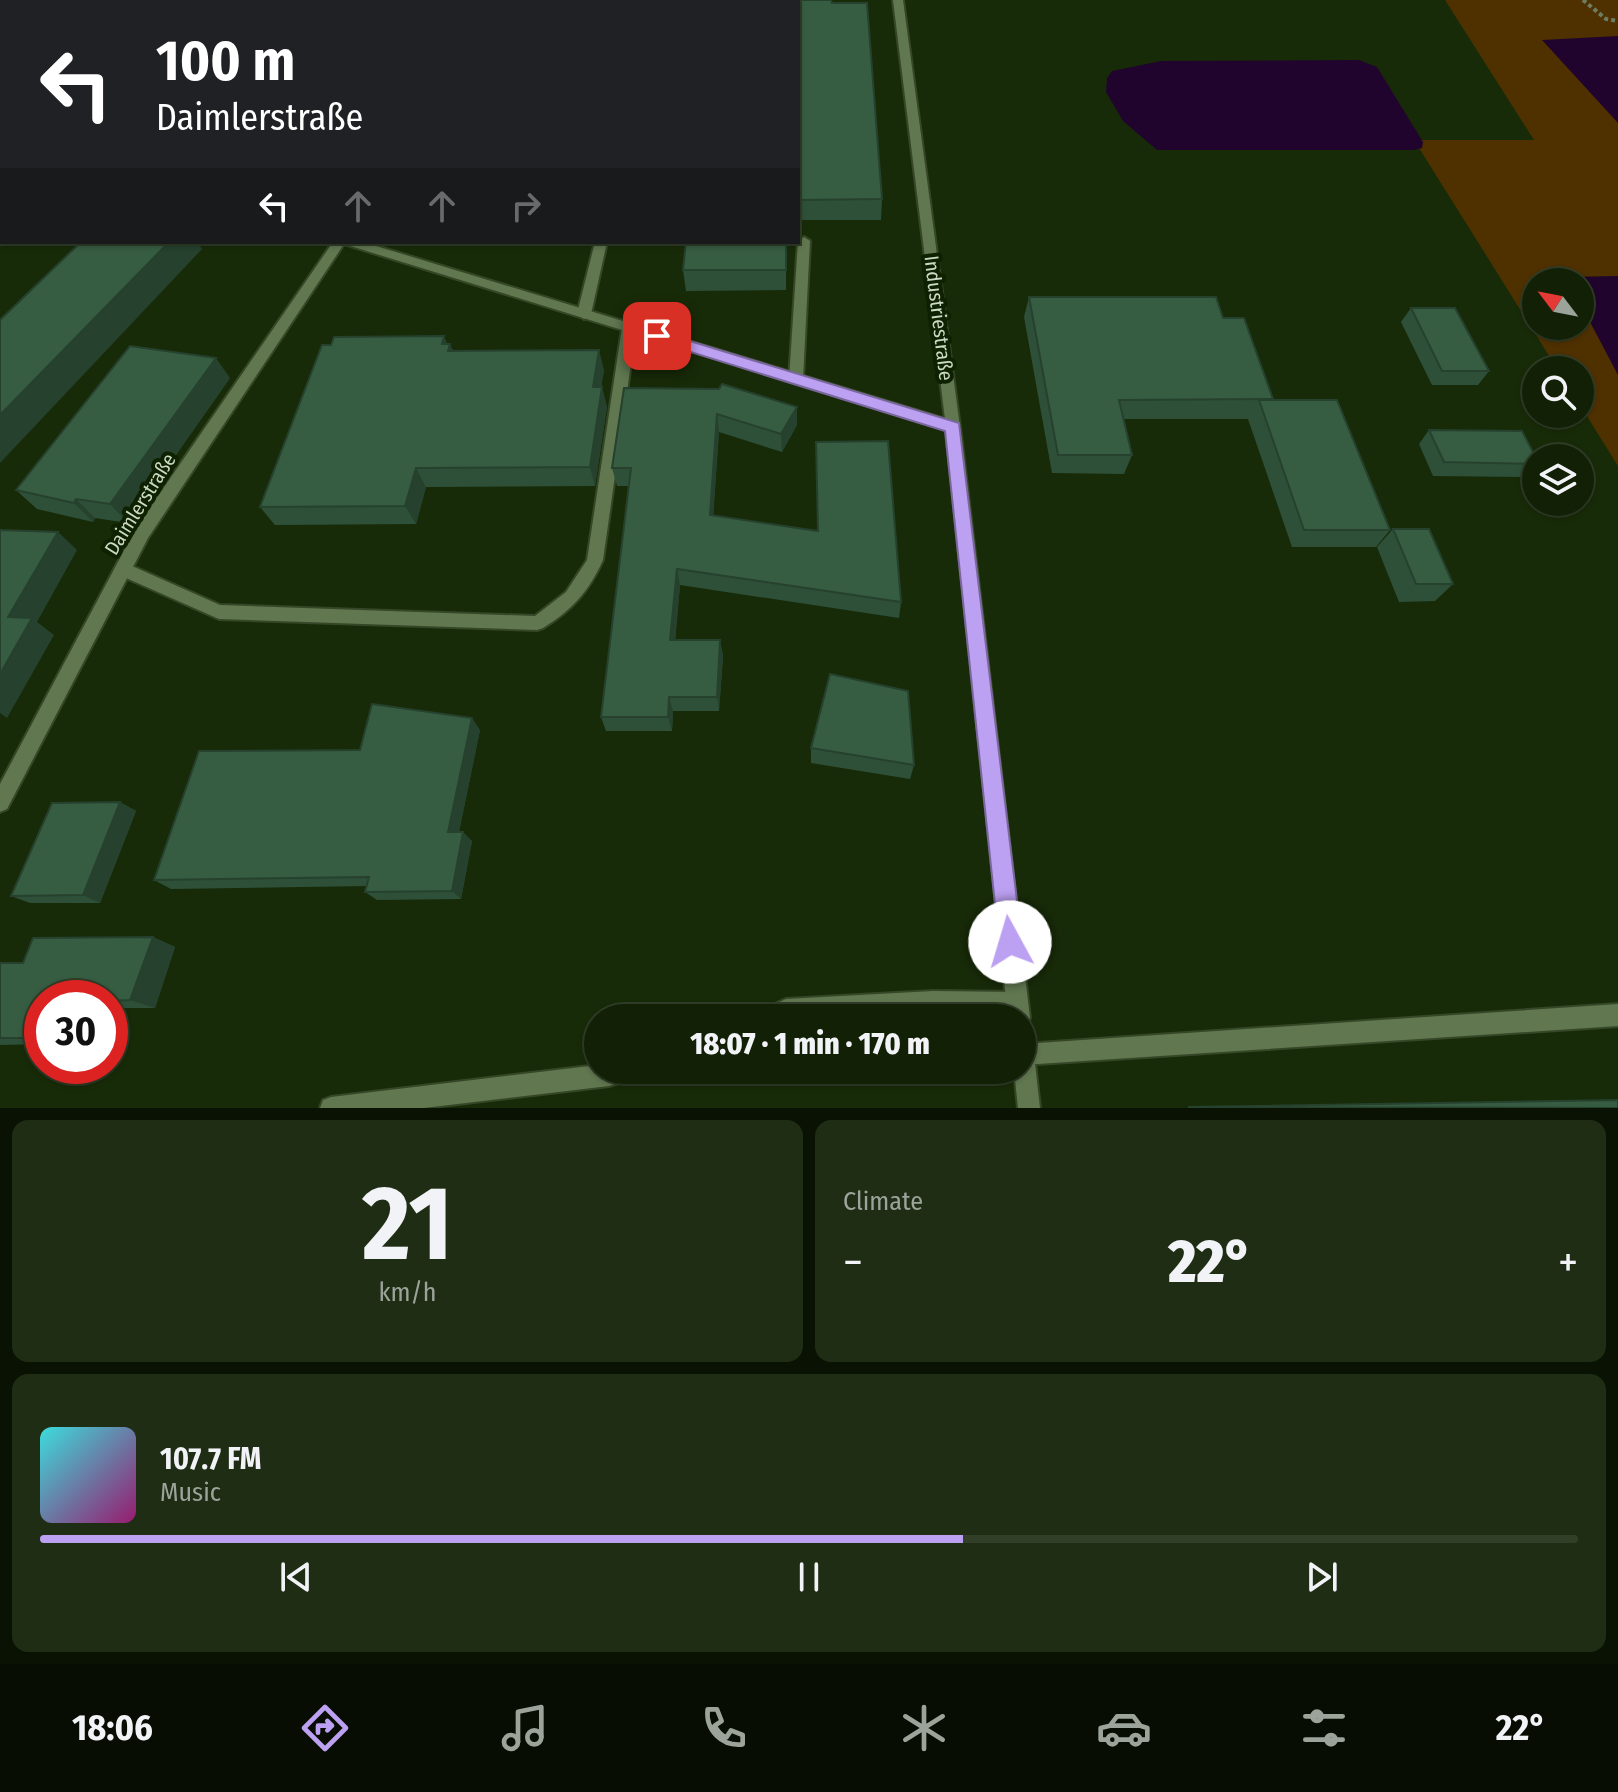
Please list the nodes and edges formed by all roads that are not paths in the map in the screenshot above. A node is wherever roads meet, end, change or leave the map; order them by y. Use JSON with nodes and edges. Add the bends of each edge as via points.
{"nodes":[{"id":1,"x":898,"y":0,"type":"edge"},
{"id":2,"x":804,"y":241,"type":"dead end"},
{"id":3,"x":338,"y":244,"type":"edge"},
{"id":4,"x":356,"y":244,"type":"edge"},
{"id":5,"x":601,"y":244,"type":"edge"},
{"id":6,"x":584,"y":314,"type":"junction"},
{"id":7,"x":629,"y":328,"type":"junction"},
{"id":8,"x":796,"y":379,"type":"junction"},
{"id":9,"x":953,"y":427,"type":"junction"},
{"id":10,"x":123,"y":569,"type":"junction"},
{"id":11,"x":0,"y":803,"type":"edge"},
{"id":12,"x":884,"y":1004,"type":"edge"},
{"id":13,"x":961,"y":1004,"type":"edge"},
{"id":14,"x":1017,"y":1004,"type":"edge"},
{"id":15,"x":1618,"y":1015,"type":"edge"},
{"id":16,"x":1036,"y":1049,"type":"edge"},
{"id":17,"x":584,"y":1078,"type":"edge"},
{"id":18,"x":1027,"y":1084,"type":"edge"},
{"id":19,"x":331,"y":1108,"type":"edge"},
{"id":20,"x":1029,"y":1108,"type":"edge"}],
"edges":[{"from":1,"to":9,"type":"street","name":"Industriestraße"},
{"from":2,"to":8,"type":"street"},
{"from":3,"to":10,"type":"street","name":"Daimlerstraße"},
{"from":4,"to":6,"type":"street"},
{"from":5,"to":6,"type":"street"},
{"from":6,"to":7,"type":"street"},
{"from":7,"to":8,"type":"street"},
{"from":7,"to":10,"type":"street","via":[[595,560],[574,598],[537,623],[219,612]]},
{"from":8,"to":9,"type":"street"},
{"from":9,"to":14,"type":"street","name":"Industriestraße"},
{"from":10,"to":11,"type":"street","name":"Daimlerstraße"},
{"from":12,"to":13,"type":"street"},
{"from":15,"to":16,"type":"street"},
{"from":17,"to":19,"type":"street"},
{"from":18,"to":20,"type":"street"}]}
